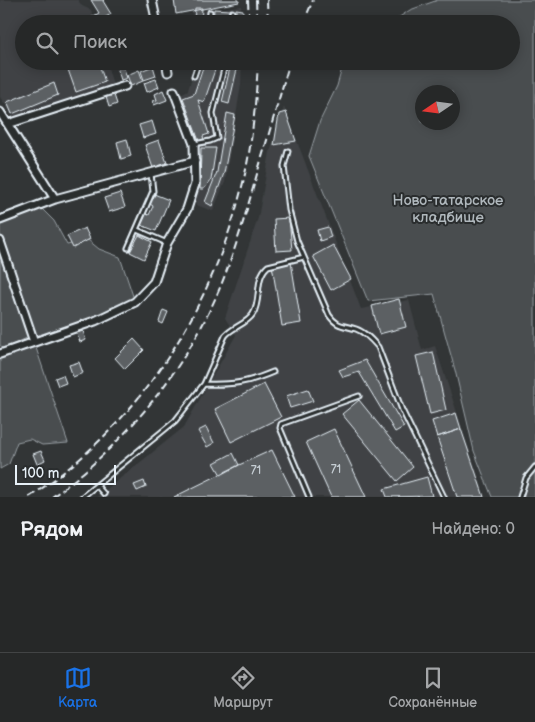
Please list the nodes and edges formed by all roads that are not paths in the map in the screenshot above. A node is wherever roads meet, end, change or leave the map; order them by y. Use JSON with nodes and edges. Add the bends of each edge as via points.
{"nodes":[{"id":1,"x":152,"y":0,"type":"edge"},
{"id":2,"x":210,"y":12,"type":"dead end"},
{"id":3,"x":155,"y":15,"type":"edge"},
{"id":4,"x":210,"y":15,"type":"edge"},
{"id":5,"x":196,"y":70,"type":"edge"},
{"id":6,"x":224,"y":70,"type":"edge"},
{"id":7,"x":194,"y":76,"type":"dead end"},
{"id":8,"x":125,"y":86,"type":"dead end"},
{"id":9,"x":174,"y":91,"type":"dead end"},
{"id":10,"x":0,"y":112,"type":"edge"},
{"id":11,"x":8,"y":124,"type":"junction"},
{"id":12,"x":194,"y":144,"type":"junction"},
{"id":13,"x":288,"y":151,"type":"dead end"},
{"id":14,"x":195,"y":162,"type":"junction"},
{"id":15,"x":151,"y":173,"type":"junction"},
{"id":16,"x":55,"y":198,"type":"junction"},
{"id":17,"x":0,"y":220,"type":"edge"},
{"id":18,"x":137,"y":230,"type":"junction"},
{"id":19,"x":0,"y":241,"type":"edge"},
{"id":20,"x":167,"y":243,"type":"junction"},
{"id":21,"x":128,"y":248,"type":"dead end"},
{"id":22,"x":304,"y":257,"type":"junction"},
{"id":23,"x":34,"y":342,"type":"junction"},
{"id":24,"x":0,"y":354,"type":"edge"},
{"id":25,"x":273,"y":372,"type":"dead end"},
{"id":26,"x":204,"y":384,"type":"junction"},
{"id":27,"x":359,"y":396,"type":"dead end"},
{"id":28,"x":535,"y":467,"type":"edge"},
{"id":29,"x":97,"y":486,"type":"junction"},
{"id":30,"x":104,"y":494,"type":"dead end"},
{"id":31,"x":82,"y":497,"type":"edge"},
{"id":32,"x":309,"y":497,"type":"edge"},
{"id":33,"x":444,"y":497,"type":"edge"},
{"id":34,"x":520,"y":497,"type":"edge"}],
"edges":[{"from":1,"to":3,"type":"street"},
{"from":2,"to":4,"type":"lane"},
{"from":5,"to":7,"type":"lane"},
{"from":6,"to":12,"type":"lane","via":[[213,112],[217,138]]},
{"from":8,"to":11,"type":"street"},
{"from":9,"to":12,"type":"street"},
{"from":10,"to":11,"type":"street"},
{"from":11,"to":16,"type":"street"},
{"from":12,"to":14,"type":"street"},
{"from":13,"to":22,"type":"lane","via":[[284,166],[289,210],[296,241]]},
{"from":14,"to":15,"type":"street"},
{"from":14,"to":20,"type":"street","via":[[195,184],[187,209]]},
{"from":15,"to":16,"type":"street"},
{"from":15,"to":18,"type":"lane","via":[[153,191]]},
{"from":16,"to":17,"type":"street"},
{"from":18,"to":20,"type":"lane"},
{"from":18,"to":21,"type":"lane"},
{"from":19,"to":23,"type":"street"},
{"from":20,"to":23,"type":"street","via":[[154,282],[136,302],[95,321]]},
{"from":22,"to":26,"type":"lane","via":[[264,269],[252,316],[225,336]]},
{"from":22,"to":33,"type":"lane","via":[[334,322],[358,330],[378,347],[402,410]]},
{"from":23,"to":24,"type":"street"},
{"from":25,"to":26,"type":"lane","via":[[239,384]]},
{"from":26,"to":29,"type":"lane","via":[[175,421]]},
{"from":27,"to":32,"type":"lane","via":[[280,424]]},
{"from":28,"to":34,"type":"lane","via":[[526,478]]},
{"from":29,"to":30,"type":"lane"},
{"from":29,"to":31,"type":"lane"}]}
